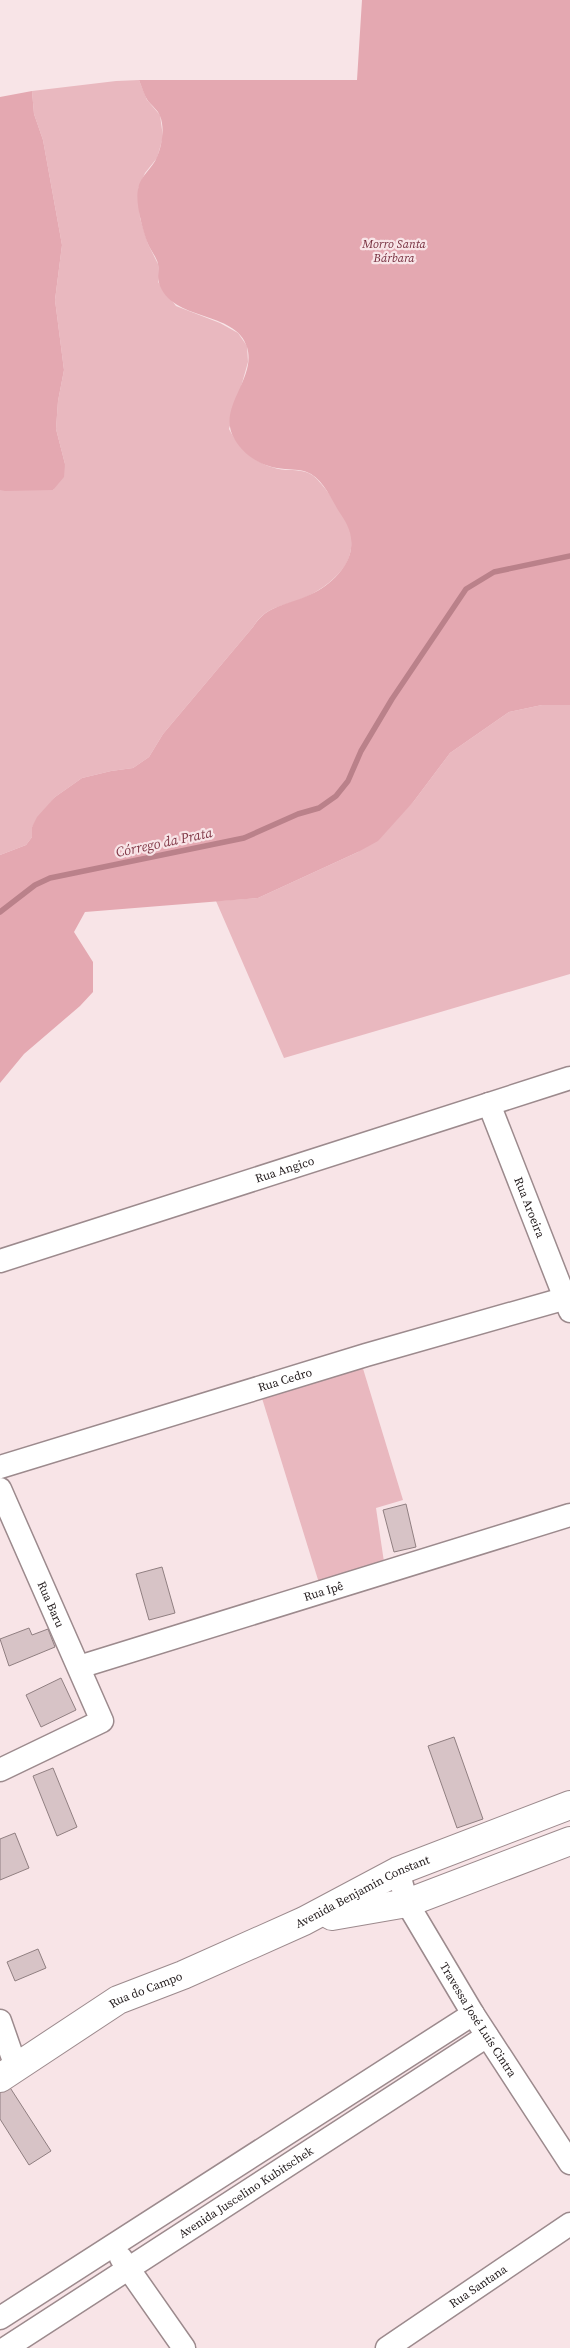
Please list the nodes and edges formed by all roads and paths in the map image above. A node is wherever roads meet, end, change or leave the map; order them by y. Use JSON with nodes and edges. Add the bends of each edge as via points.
{"nodes":[{"id":1,"x":570,"y":1078,"type":"edge"},
{"id":2,"x":489,"y":1104,"type":"junction"},
{"id":3,"x":0,"y":1261,"type":"edge"},
{"id":4,"x":569,"y":1302,"type":"edge"},
{"id":5,"x":0,"y":1467,"type":"edge"},
{"id":6,"x":0,"y":1489,"type":"edge"},
{"id":7,"x":570,"y":1515,"type":"edge"},
{"id":8,"x":78,"y":1667,"type":"junction"},
{"id":9,"x":0,"y":1770,"type":"edge"},
{"id":10,"x":570,"y":1805,"type":"edge"},
{"id":11,"x":570,"y":1841,"type":"edge"},
{"id":12,"x":398,"y":1872,"type":"junction"},
{"id":13,"x":407,"y":1903,"type":"junction"},
{"id":14,"x":304,"y":1921,"type":"junction"},
{"id":15,"x":473,"y":2014,"type":"junction"},
{"id":16,"x":0,"y":2021,"type":"edge"},
{"id":17,"x":487,"y":2036,"type":"junction"},
{"id":18,"x":8,"y":2072,"type":"edge"},
{"id":19,"x":570,"y":2163,"type":"edge"},
{"id":20,"x":240,"y":2164,"type":"junction"},
{"id":21,"x":255,"y":2187,"type":"junction"},
{"id":22,"x":570,"y":2224,"type":"edge"},
{"id":23,"x":112,"y":2246,"type":"junction"},
{"id":24,"x":129,"y":2270,"type":"junction"},
{"id":25,"x":0,"y":2318,"type":"edge"},
{"id":26,"x":6,"y":2348,"type":"edge"},
{"id":27,"x":184,"y":2348,"type":"edge"},
{"id":28,"x":387,"y":2348,"type":"edge"}],
"edges":[{"from":1,"to":2,"type":"street","name":"Rua Angico"},
{"from":2,"to":3,"type":"street","name":"Rua Angico"},
{"from":2,"to":4,"type":"street","name":"Rua Aroeira"},
{"from":4,"to":5,"type":"street","name":"Rua Cedro","via":[[366,1355]]},
{"from":6,"to":8,"type":"street","name":"Rua Baru"},
{"from":7,"to":8,"type":"street","name":"Rua Ipê"},
{"from":8,"to":9,"type":"street","name":"Rua Baru","via":[[102,1721]]},
{"from":10,"to":12,"type":"street","name":"Avenida Benjamin Constant"},
{"from":11,"to":13,"type":"street","name":"Avenida Benjamin Constant"},
{"from":12,"to":13,"type":"street","name":"Travessa José Luís Cintra"},
{"from":12,"to":14,"type":"street","name":"Avenida Benjamin Constant"},
{"from":13,"to":14,"type":"street","name":"Avenida Benjamin Constant"},
{"from":13,"to":15,"type":"street","name":"Travessa José Luís Cintra"},
{"from":14,"to":18,"type":"street","name":"Rua do Campo","via":[[183,1976],[118,2000]]},
{"from":15,"to":17,"type":"street","name":"Travessa José Luís Cintra"},
{"from":15,"to":20,"type":"street"},
{"from":16,"to":18,"type":"street"},
{"from":17,"to":19,"type":"street","name":"Travessa José Luís Cintra"},
{"from":17,"to":21,"type":"street","name":"Avenida Juscelino Kubitschek"},
{"from":20,"to":21,"type":"street"},
{"from":20,"to":23,"type":"street"},
{"from":21,"to":24,"type":"street","name":"Avenida Juscelino Kubitschek"},
{"from":22,"to":28,"type":"street","name":"Rua Santana"},
{"from":23,"to":24,"type":"street"},
{"from":23,"to":25,"type":"street"},
{"from":24,"to":26,"type":"street","name":"Avenida Juscelino Kubitschek"},
{"from":24,"to":27,"type":"street"}]}
